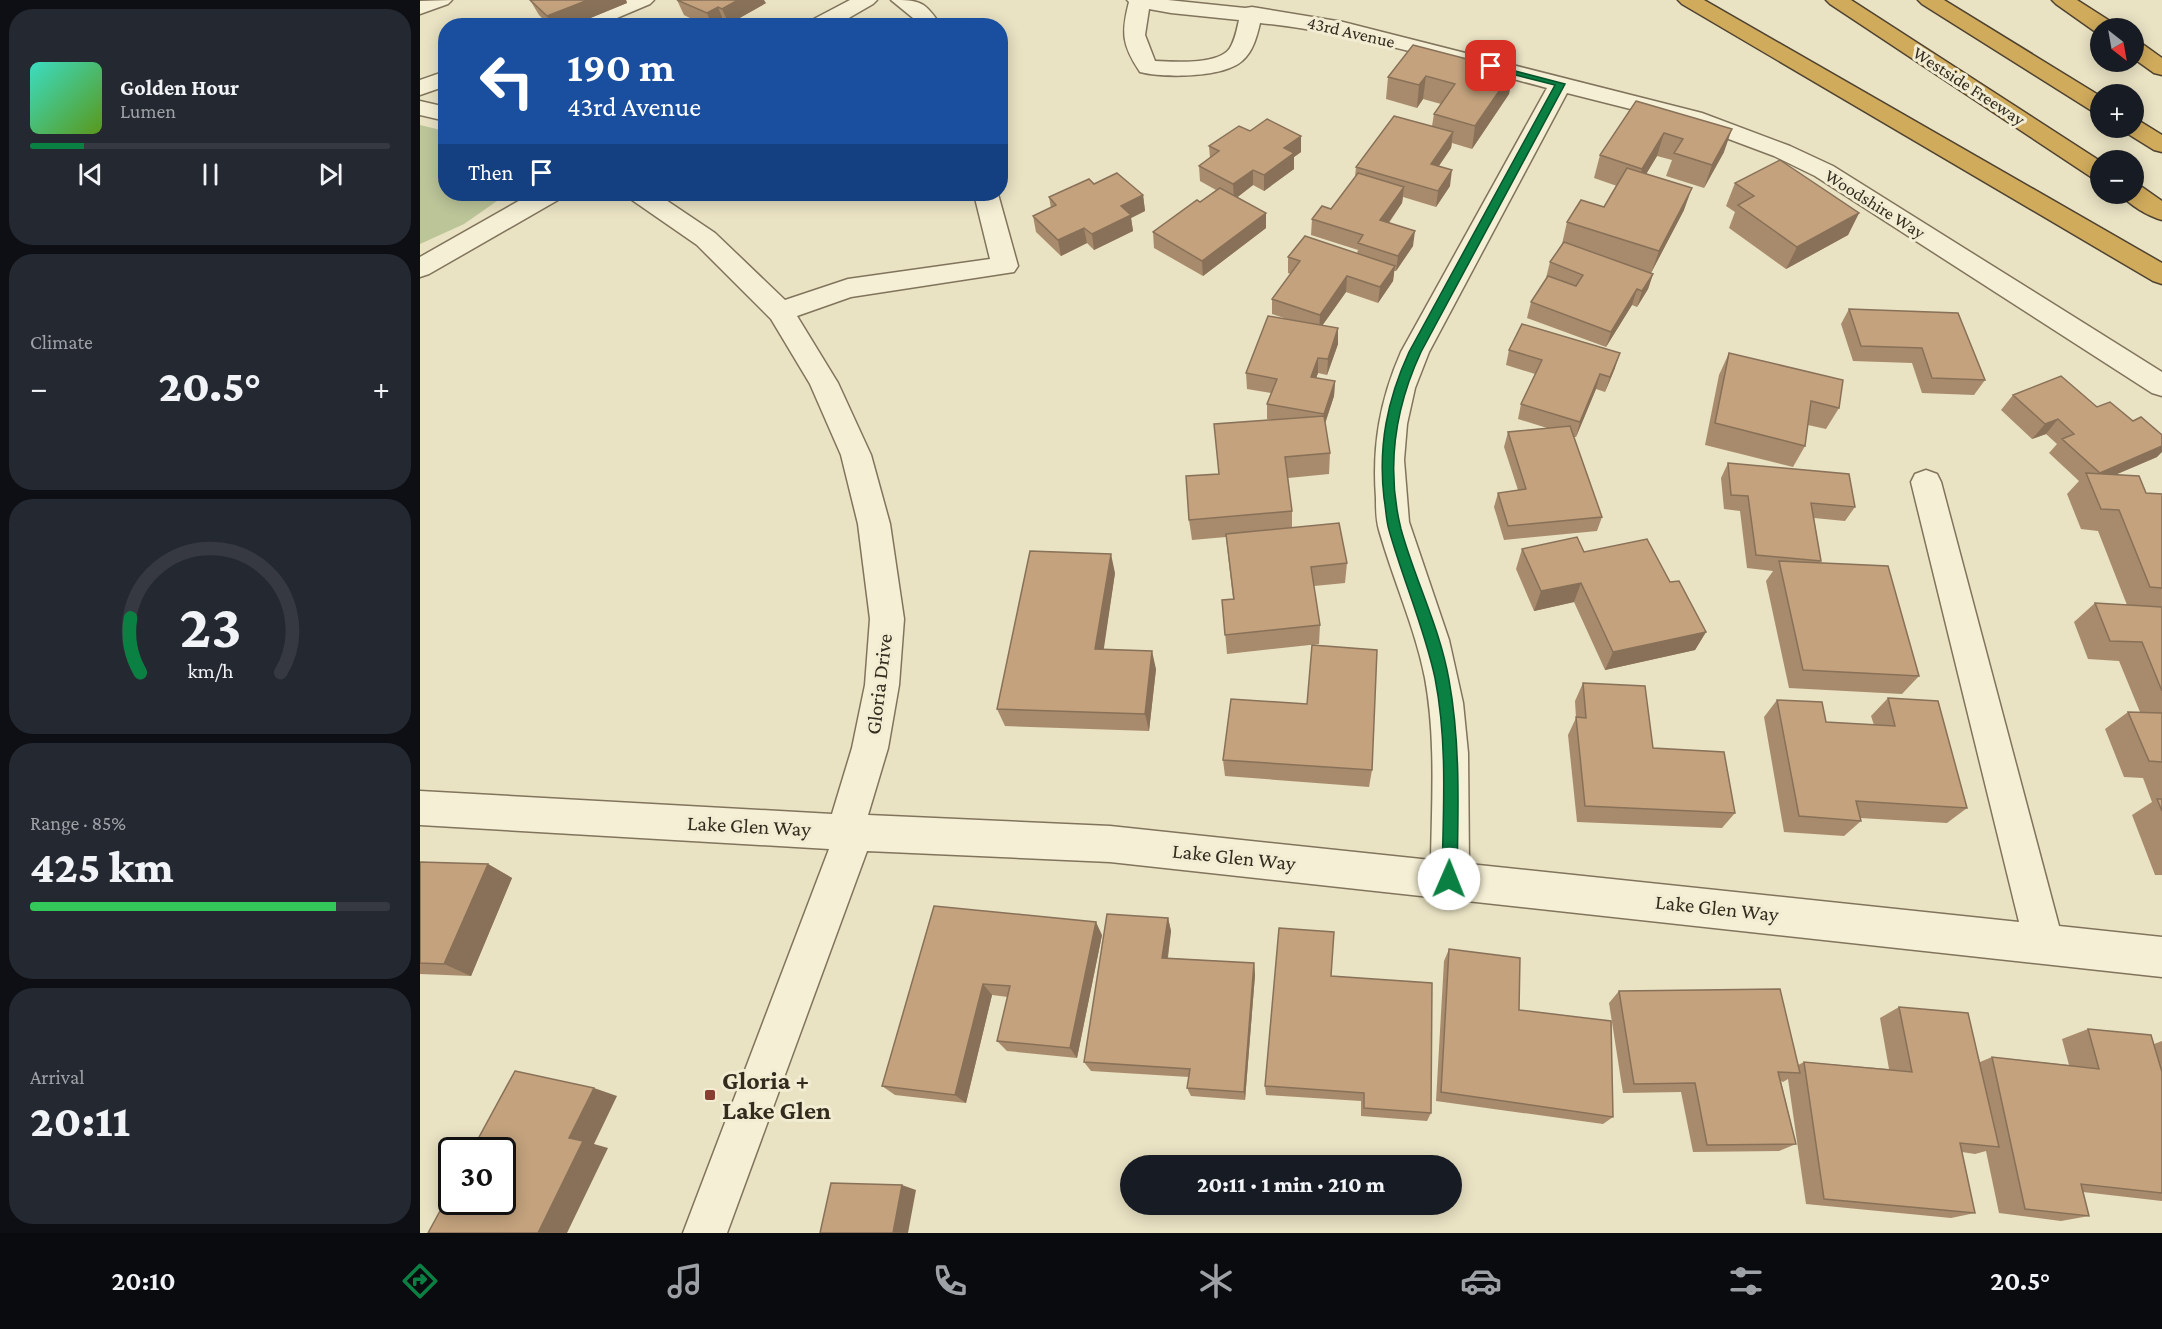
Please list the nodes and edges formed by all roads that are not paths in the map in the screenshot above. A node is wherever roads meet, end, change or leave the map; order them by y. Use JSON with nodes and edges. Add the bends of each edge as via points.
{"nodes":[{"id":1,"x":441,"y":0,"type":"edge"},
{"id":2,"x":643,"y":0,"type":"edge"},
{"id":3,"x":866,"y":0,"type":"edge"},
{"id":4,"x":902,"y":0,"type":"edge"},
{"id":5,"x":1139,"y":0,"type":"edge"},
{"id":6,"x":1689,"y":0,"type":"edge"},
{"id":7,"x":1837,"y":0,"type":"edge"},
{"id":8,"x":1929,"y":0,"type":"edge"},
{"id":9,"x":2063,"y":0,"type":"edge"},
{"id":10,"x":420,"y":8,"type":"edge"},
{"id":11,"x":1252,"y":13,"type":"junction"},
{"id":12,"x":598,"y":18,"type":"edge"},
{"id":13,"x":833,"y":18,"type":"edge"},
{"id":14,"x":924,"y":18,"type":"edge"},
{"id":15,"x":2090,"y":18,"type":"edge"},
{"id":16,"x":2144,"y":56,"type":"edge"},
{"id":17,"x":2162,"y":68,"type":"edge"},
{"id":18,"x":438,"y":81,"type":"edge"},
{"id":19,"x":1560,"y":84,"type":"junction"},
{"id":20,"x":420,"y":88,"type":"edge"},
{"id":21,"x":2090,"y":100,"type":"edge"},
{"id":22,"x":420,"y":108,"type":"edge"},
{"id":23,"x":438,"y":112,"type":"edge"},
{"id":24,"x":2144,"y":134,"type":"edge"},
{"id":25,"x":2162,"y":145,"type":"edge"},
{"id":26,"x":2090,"y":165,"type":"edge"},
{"id":27,"x":2144,"y":200,"type":"edge"},
{"id":28,"x":537,"y":201,"type":"edge"},
{"id":29,"x":650,"y":201,"type":"edge"},
{"id":30,"x":988,"y":201,"type":"edge"},
{"id":31,"x":2162,"y":212,"type":"edge"},
{"id":32,"x":420,"y":268,"type":"edge"},
{"id":33,"x":2162,"y":275,"type":"edge"},
{"id":34,"x":781,"y":312,"type":"junction"},
{"id":35,"x":2162,"y":386,"type":"edge"},
{"id":36,"x":1926,"y":482,"type":"dead end"},
{"id":37,"x":420,"y":808,"type":"edge"},
{"id":38,"x":845,"y":832,"type":"junction"},
{"id":39,"x":1449,"y":879,"type":"junction"},
{"id":40,"x":2044,"y":944,"type":"junction"},
{"id":41,"x":2162,"y":957,"type":"edge"},
{"id":42,"x":705,"y":1233,"type":"edge"}],
"edges":[{"from":1,"to":10,"type":"street"},
{"from":2,"to":12,"type":"street"},
{"from":3,"to":13,"type":"street"},
{"from":4,"to":14,"type":"street"},
{"from":5,"to":11,"type":"street","name":"43rd Avenue","via":[[1171,7]]},
{"from":5,"to":11,"type":"street","via":[[1132,34],[1148,67],[1204,66],[1233,58],[1241,48]]},
{"from":6,"to":33,"type":"highway"},
{"from":7,"to":26,"type":"highway","name":"Westside Freeway"},
{"from":8,"to":21,"type":"highway"},
{"from":9,"to":15,"type":"highway"},
{"from":11,"to":19,"type":"street","name":"43rd Avenue","via":[[1343,29]]},
{"from":16,"to":17,"type":"highway"},
{"from":18,"to":20,"type":"street"},
{"from":19,"to":35,"type":"street","name":"Woodshire Way","via":[[1721,126],[1824,171]]},
{"from":19,"to":39,"type":"street","via":[[1415,352],[1401,381],[1389,428],[1387,473],[1395,528],[1442,679],[1451,759]]},
{"from":22,"to":23,"type":"street"},
{"from":24,"to":25,"type":"highway"},
{"from":27,"to":31,"type":"highway"},
{"from":28,"to":32,"type":"street"},
{"from":29,"to":34,"type":"street","name":"Gloria Drive","via":[[706,239]]},
{"from":30,"to":34,"type":"street","via":[[1005,266],[848,288]]},
{"from":34,"to":38,"type":"street","name":"Gloria Drive","via":[[825,383],[855,455],[874,524],[887,619],[882,685],[870,748]]},
{"from":36,"to":40,"type":"street"},
{"from":37,"to":38,"type":"street","name":"Lake Glen Way"},
{"from":38,"to":39,"type":"street","name":"Lake Glen Way","via":[[1110,844]]},
{"from":38,"to":42,"type":"street","name":"Gloria Drive","via":[[848,851]]},
{"from":39,"to":40,"type":"street","name":"Lake Glen Way"},
{"from":40,"to":41,"type":"street","name":"Lake Glen Way"}]}
